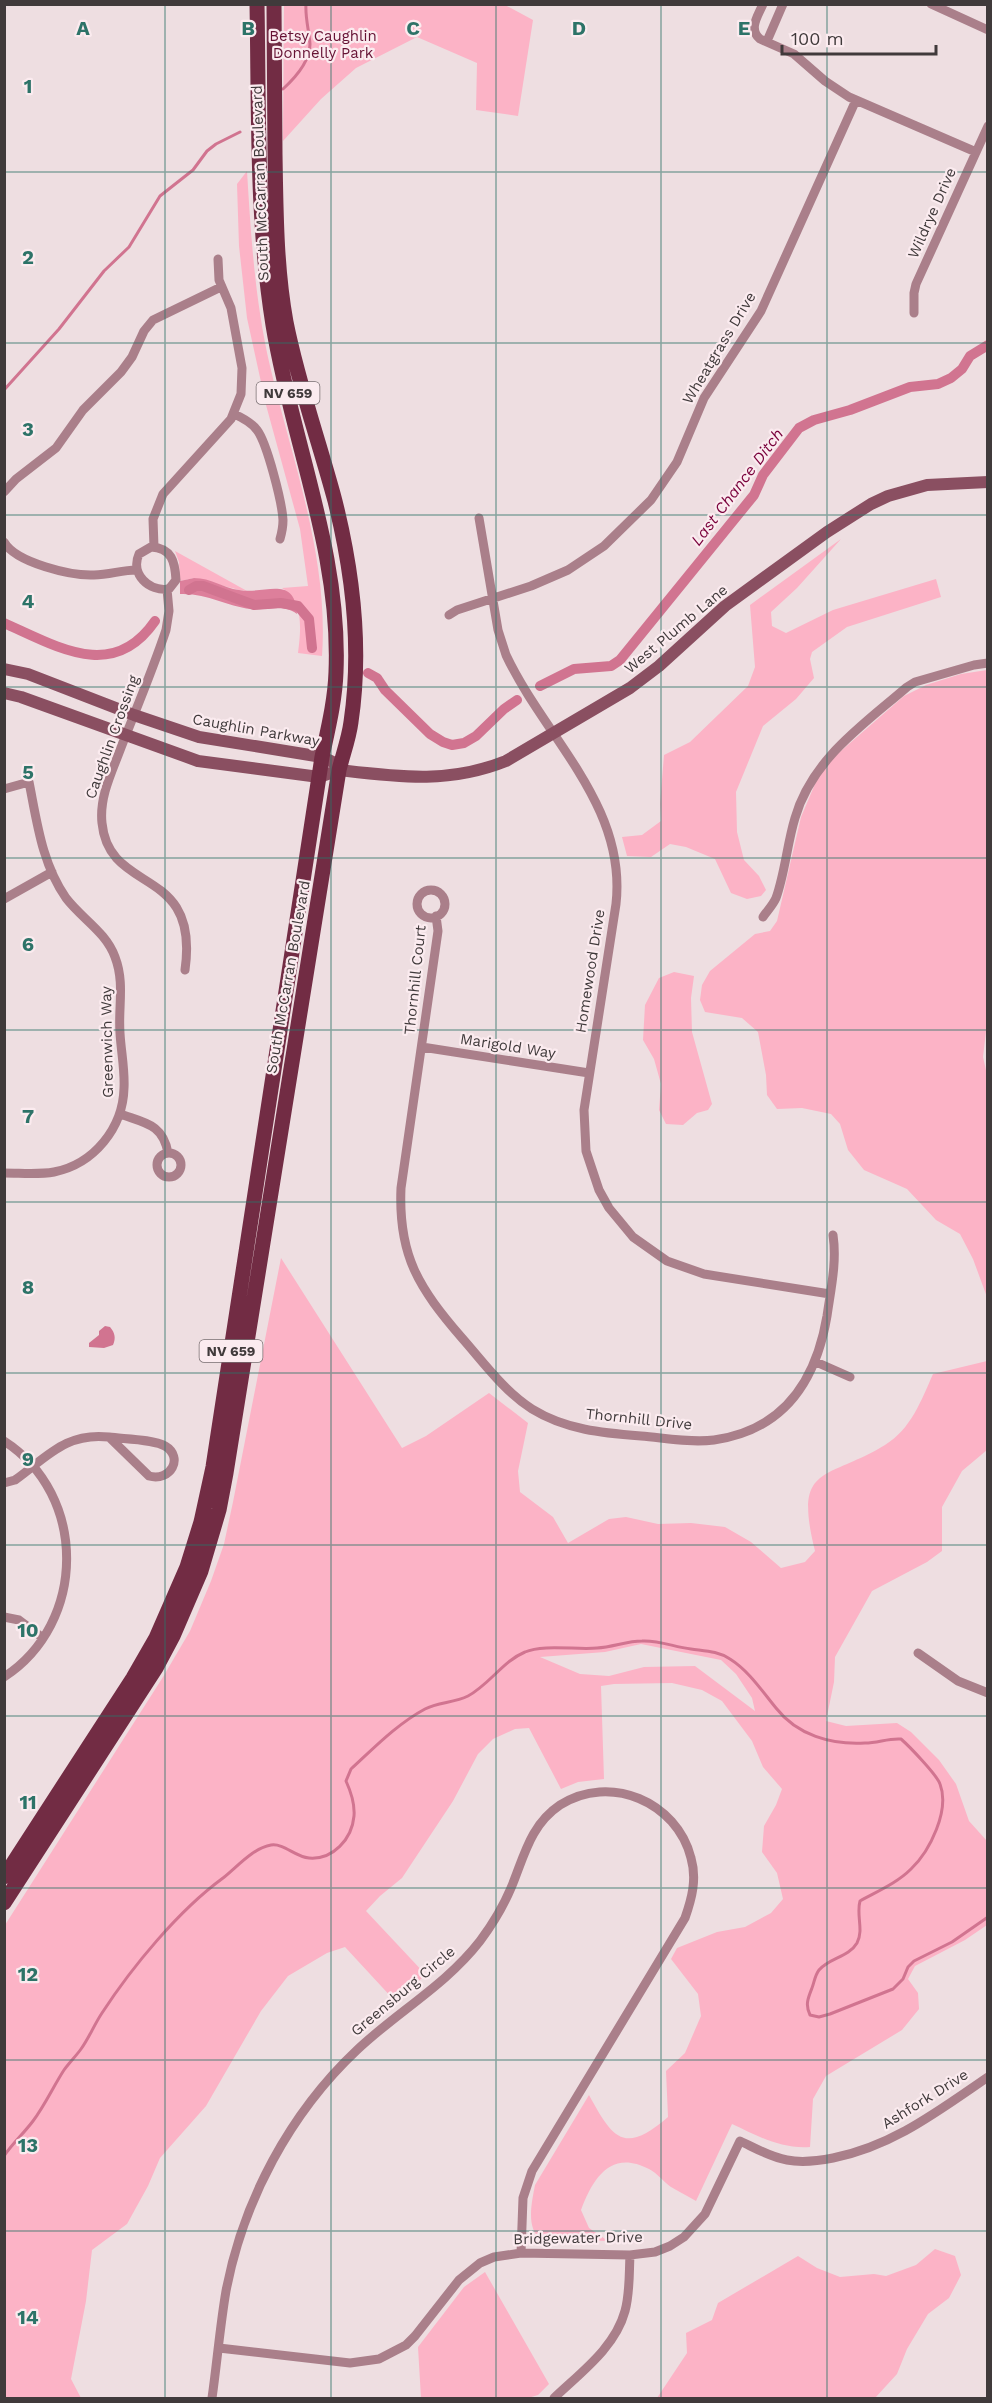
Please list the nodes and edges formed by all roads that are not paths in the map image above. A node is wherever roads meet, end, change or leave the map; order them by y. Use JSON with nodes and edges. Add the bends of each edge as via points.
{"nodes":[{"id":1,"x":257,"y":4,"type":"edge"},
{"id":2,"x":274,"y":4,"type":"edge"},
{"id":3,"x":764,"y":4,"type":"edge"},
{"id":4,"x":783,"y":4,"type":"edge"},
{"id":5,"x":932,"y":4,"type":"edge"},
{"id":6,"x":987,"y":30,"type":"edge"},
{"id":7,"x":767,"y":41,"type":"junction"},
{"id":8,"x":856,"y":100,"type":"junction"},
{"id":9,"x":987,"y":126,"type":"edge"},
{"id":10,"x":976,"y":152,"type":"junction"},
{"id":11,"x":218,"y":259,"type":"dead end"},
{"id":12,"x":220,"y":287,"type":"junction"},
{"id":13,"x":914,"y":313,"type":"dead end"},
{"id":14,"x":234,"y":414,"type":"junction"},
{"id":15,"x":987,"y":482,"type":"edge"},
{"id":16,"x":4,"y":492,"type":"edge"},
{"id":17,"x":479,"y":518,"type":"dead end"},
{"id":18,"x":280,"y":539,"type":"dead end"},
{"id":19,"x":4,"y":542,"type":"edge"},
{"id":20,"x":154,"y":547,"type":"junction"},
{"id":21,"x":136,"y":570,"type":"junction"},
{"id":22,"x":168,"y":589,"type":"junction"},
{"id":23,"x":492,"y":598,"type":"junction"},
{"id":24,"x":449,"y":615,"type":"dead end"},
{"id":25,"x":987,"y":663,"type":"edge"},
{"id":26,"x":4,"y":669,"type":"edge"},
{"id":27,"x":4,"y":693,"type":"edge"},
{"id":28,"x":134,"y":715,"type":"junction"},
{"id":29,"x":554,"y":733,"type":"junction"},
{"id":30,"x":126,"y":736,"type":"junction"},
{"id":31,"x":322,"y":757,"type":"junction"},
{"id":32,"x":339,"y":770,"type":"junction"},
{"id":33,"x":319,"y":777,"type":"junction"},
{"id":34,"x":4,"y":789,"type":"edge"},
{"id":35,"x":52,"y":872,"type":"junction"},
{"id":36,"x":4,"y":899,"type":"edge"},
{"id":37,"x":436,"y":916,"type":"dead end"},
{"id":38,"x":763,"y":917,"type":"dead end"},
{"id":39,"x":185,"y":970,"type":"dead end"},
{"id":40,"x":422,"y":1047,"type":"junction"},
{"id":41,"x":589,"y":1073,"type":"junction"},
{"id":42,"x":120,"y":1114,"type":"junction"},
{"id":43,"x":168,"y":1154,"type":"dead end"},
{"id":44,"x":4,"y":1173,"type":"edge"},
{"id":45,"x":834,"y":1234,"type":"dead end"},
{"id":46,"x":830,"y":1294,"type":"junction"},
{"id":47,"x":816,"y":1362,"type":"junction"},
{"id":48,"x":850,"y":1377,"type":"dead end"},
{"id":49,"x":109,"y":1437,"type":"junction"},
{"id":50,"x":4,"y":1441,"type":"edge"},
{"id":51,"x":33,"y":1467,"type":"junction"},
{"id":52,"x":4,"y":1483,"type":"edge"},
{"id":53,"x":4,"y":1617,"type":"edge"},
{"id":54,"x":43,"y":1638,"type":"junction"},
{"id":55,"x":918,"y":1653,"type":"dead end"},
{"id":56,"x":4,"y":1677,"type":"edge"},
{"id":57,"x":987,"y":1693,"type":"edge"},
{"id":58,"x":4,"y":1877,"type":"edge"},
{"id":59,"x":4,"y":1903,"type":"edge"},
{"id":60,"x":987,"y":2077,"type":"edge"},
{"id":61,"x":740,"y":2141,"type":"joint"},
{"id":62,"x":521,"y":2253,"type":"junction"},
{"id":63,"x":630,"y":2255,"type":"junction"},
{"id":64,"x":219,"y":2348,"type":"junction"},
{"id":65,"x":212,"y":2398,"type":"edge"},
{"id":66,"x":554,"y":2398,"type":"edge"}],
"edges":[{"from":1,"to":31,"type":"main road","name":"South McCarran Boulevard","number":"NV 659","via":[[267,282],[273,327],[327,554],[336,627],[336,672]]},
{"from":2,"to":32,"type":"main road","name":"South McCarran Boulevard","number":"NV 659","via":[[276,203],[286,320],[302,393],[343,535],[355,612],[354,699]]},
{"from":3,"to":7,"type":"street","via":[[754,32]]},
{"from":4,"to":7,"type":"street"},
{"from":5,"to":6,"type":"street"},
{"from":7,"to":8,"type":"street","via":[[794,54],[825,81]]},
{"from":8,"to":10,"type":"street"},
{"from":8,"to":23,"type":"street","name":"Wheatgrass Drive","via":[[761,311],[704,398],[677,462],[661,487],[624,528],[587,558],[531,586]]},
{"from":9,"to":10,"type":"street","name":"Wildrye Drive"},
{"from":10,"to":13,"type":"street","name":"Wildrye Drive","via":[[916,284]]},
{"from":11,"to":12,"type":"street"},
{"from":12,"to":14,"type":"street","via":[[231,308],[243,376]]},
{"from":12,"to":16,"type":"street","via":[[153,320],[127,364],[83,410],[56,448]]},
{"from":14,"to":18,"type":"street","via":[[257,429],[264,444],[282,510]]},
{"from":14,"to":20,"type":"street","via":[[163,494],[153,519]]},
{"from":15,"to":29,"type":"main road","name":"West Plumb Lane","via":[[927,485],[871,504],[740,595],[630,688]]},
{"from":17,"to":23,"type":"street","name":"Homewood Drive"},
{"from":19,"to":21,"type":"street","via":[[16,554],[63,572],[92,575]]},
{"from":20,"to":21,"type":"street","via":[[139,554]]},
{"from":20,"to":22,"type":"street","via":[[165,550],[174,561],[175,584]]},
{"from":21,"to":22,"type":"street","via":[[143,580],[160,590]]},
{"from":22,"to":28,"type":"street","name":"Caughlin Crossing","via":[[166,630]]},
{"from":23,"to":24,"type":"street","name":"Wheatgrass Drive"},
{"from":23,"to":29,"type":"street","name":"Homewood Drive","via":[[509,661]]},
{"from":25,"to":38,"type":"street","via":[[915,682],[823,762],[802,796],[775,900]]},
{"from":26,"to":28,"type":"main road","name":"Caughlin Parkway","via":[[28,674]]},
{"from":27,"to":30,"type":"main road"},
{"from":28,"to":30,"type":"street","name":"Caughlin Crossing"},
{"from":28,"to":31,"type":"main road","name":"Caughlin Parkway","via":[[199,737]]},
{"from":29,"to":32,"type":"main road","name":"West Plumb Lane","via":[[506,761],[464,774],[416,778]]},
{"from":29,"to":41,"type":"street","name":"Homewood Drive","via":[[601,812],[615,849],[616,904]]},
{"from":30,"to":33,"type":"main road","via":[[198,761]]},
{"from":30,"to":39,"type":"street","name":"Caughlin Crossing","via":[[102,803],[103,831],[117,859],[160,888],[179,910],[187,937]]},
{"from":31,"to":32,"type":"main road","name":"Caughlin Parkway","via":[[337,764]]},
{"from":31,"to":33,"type":"main road","name":"South McCarran Boulevard","number":"NV 659"},
{"from":32,"to":33,"type":"main road"},
{"from":32,"to":59,"type":"main road","name":"South McCarran Boulevard","number":"NV 659","via":[[226,1473],[212,1536],[185,1613],[156,1668]]},
{"from":33,"to":58,"type":"main road","name":"South McCarran Boulevard","number":"NV 659","via":[[213,1467],[201,1522],[187,1567],[156,1638]]},
{"from":34,"to":35,"type":"street","name":"Greenwich Way","via":[[29,782]]},
{"from":35,"to":36,"type":"street"},
{"from":35,"to":42,"type":"street","name":"Greenwich Way","via":[[74,908],[99,930],[119,968],[125,1086]]},
{"from":37,"to":40,"type":"street","name":"Thornhill Court","via":[[438,931]]},
{"from":40,"to":41,"type":"street","name":"Marigold Way"},
{"from":40,"to":47,"type":"street","name":"Thornhill Drive","via":[[400,1188],[406,1250],[434,1306],[517,1398],[552,1419],[590,1431],[713,1440],[750,1430],[779,1411],[804,1384]]},
{"from":41,"to":46,"type":"street","name":"Homewood Drive","via":[[584,1130],[591,1171],[609,1208],[633,1237],[667,1260],[704,1274]]},
{"from":42,"to":43,"type":"street","via":[[161,1132]]},
{"from":42,"to":44,"type":"street","name":"Greenwich Way","via":[[104,1142],[84,1160],[54,1172]]},
{"from":45,"to":46,"type":"street","name":"Thornhill Drive","via":[[835,1265]]},
{"from":46,"to":47,"type":"street","name":"Thornhill Drive"},
{"from":47,"to":48,"type":"street"},
{"from":49,"to":49,"type":"street","via":[[166,1446],[172,1452],[173,1467],[164,1476],[149,1476]]},
{"from":49,"to":51,"type":"street","via":[[94,1435],[70,1440]]},
{"from":50,"to":51,"type":"street"},
{"from":51,"to":52,"type":"street"},
{"from":51,"to":54,"type":"street","via":[[58,1505],[67,1542],[63,1595]]},
{"from":53,"to":54,"type":"street","via":[[19,1620]]},
{"from":54,"to":56,"type":"street","via":[[29,1658]]},
{"from":55,"to":57,"type":"street","via":[[958,1681]]},
{"from":60,"to":61,"type":"street","name":"Ashfork Drive","via":[[910,2129],[847,2155],[802,2162],[776,2157]]},
{"from":61,"to":63,"type":"street","name":"Bridgewater Drive","via":[[696,2226],[670,2246]]},
{"from":62,"to":63,"type":"street","name":"Bridgewater Drive"},
{"from":62,"to":64,"type":"street","name":"Bridgewater Drive","via":[[494,2257],[468,2271],[415,2336],[379,2359],[350,2363]]},
{"from":62,"to":64,"type":"street","name":"Greensburg Circle","via":[[523,2198],[532,2171],[685,1918],[690,1903],[694,1875],[681,1832],[660,1809],[633,1796],[587,1794],[550,1813],[533,1834],[499,1912],[471,1953],[355,2051],[313,2099],[275,2157],[244,2225],[227,2290]]},
{"from":63,"to":66,"type":"street","via":[[627,2298],[619,2326],[602,2352]]},
{"from":64,"to":65,"type":"street","name":"Greensburg Circle"}]}
